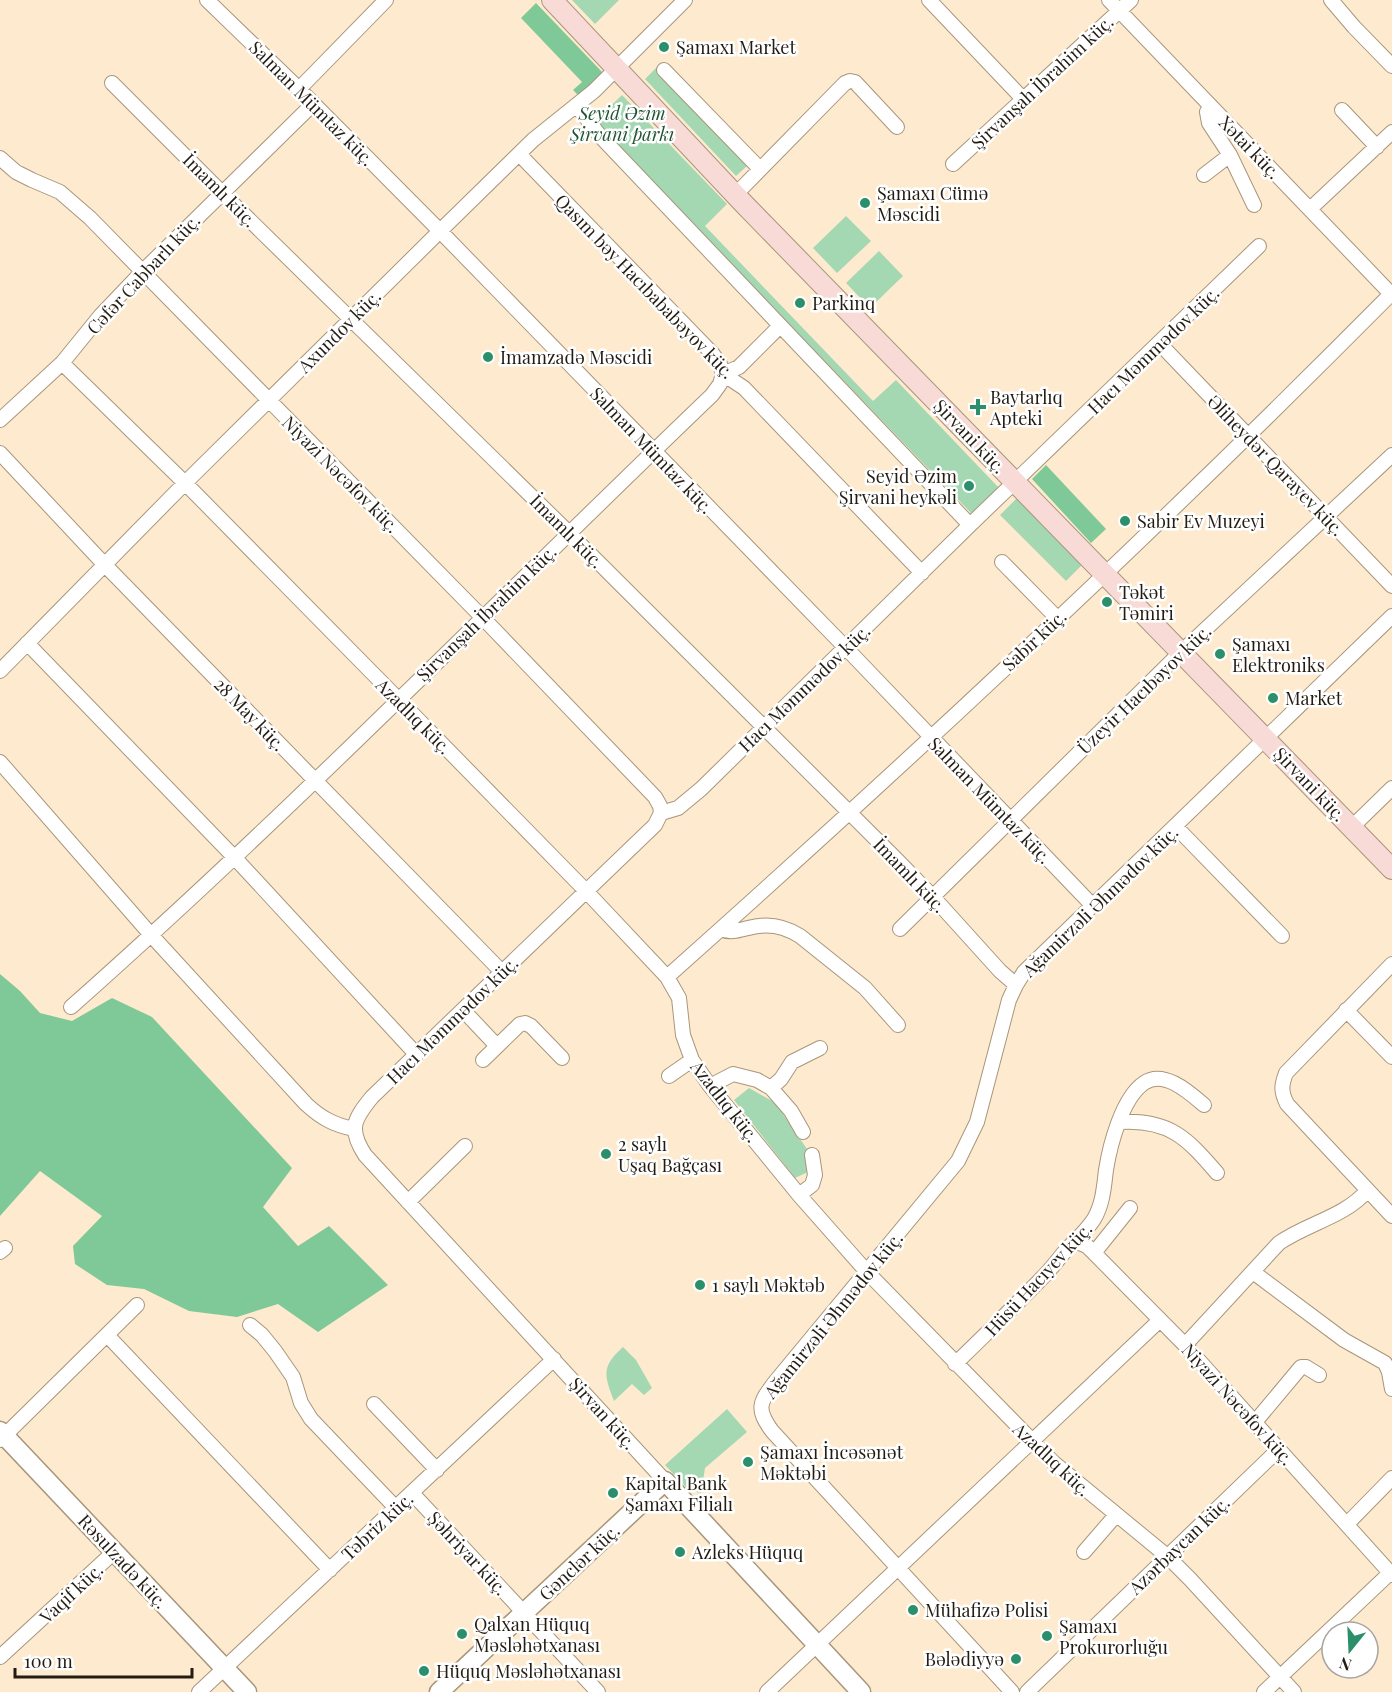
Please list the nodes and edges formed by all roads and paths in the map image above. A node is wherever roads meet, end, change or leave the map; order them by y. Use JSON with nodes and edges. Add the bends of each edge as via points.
{"nodes":[{"id":1,"x":207,"y":0,"type":"edge"},
{"id":2,"x":386,"y":0,"type":"edge"},
{"id":3,"x":552,"y":0,"type":"edge"},
{"id":4,"x":685,"y":0,"type":"edge"},
{"id":5,"x":929,"y":0,"type":"edge"},
{"id":6,"x":1109,"y":0,"type":"edge"},
{"id":7,"x":1131,"y":0,"type":"edge"},
{"id":8,"x":1331,"y":0,"type":"edge"},
{"id":9,"x":1119,"y":11,"type":"junction"},
{"id":10,"x":1392,"y":66,"type":"edge"},
{"id":11,"x":617,"y":68,"type":"junction"},
{"id":12,"x":664,"y":70,"type":"dead end"},
{"id":13,"x":112,"y":83,"type":"dead end"},
{"id":14,"x":299,"y":89,"type":"junction"},
{"id":15,"x":1024,"y":100,"type":"junction"},
{"id":16,"x":313,"y":104,"type":"junction"},
{"id":17,"x":577,"y":106,"type":"junction"},
{"id":18,"x":1211,"y":106,"type":"junction"},
{"id":19,"x":1342,"y":110,"type":"dead end"},
{"id":20,"x":897,"y":127,"type":"dead end"},
{"id":21,"x":1392,"y":132,"type":"edge"},
{"id":22,"x":1377,"y":147,"type":"junction"},
{"id":23,"x":519,"y":154,"type":"junction"},
{"id":24,"x":1230,"y":155,"type":"junction"},
{"id":25,"x":0,"y":158,"type":"edge"},
{"id":26,"x":953,"y":165,"type":"dead end"},
{"id":27,"x":760,"y":170,"type":"junction"},
{"id":28,"x":1204,"y":175,"type":"dead end"},
{"id":29,"x":221,"y":192,"type":"junction"},
{"id":30,"x":735,"y":195,"type":"junction"},
{"id":31,"x":1254,"y":205,"type":"dead end"},
{"id":32,"x":1310,"y":209,"type":"junction"},
{"id":33,"x":440,"y":231,"type":"junction"},
{"id":34,"x":1259,"y":246,"type":"dead end"},
{"id":35,"x":142,"y":272,"type":"junction"},
{"id":36,"x":1392,"y":294,"type":"edge"},
{"id":37,"x":352,"y":318,"type":"junction"},
{"id":38,"x":780,"y":326,"type":"junction"},
{"id":39,"x":1160,"y":344,"type":"junction"},
{"id":40,"x":62,"y":363,"type":"junction"},
{"id":41,"x":723,"y":374,"type":"junction"},
{"id":42,"x":269,"y":400,"type":"junction"},
{"id":43,"x":0,"y":420,"type":"edge"},
{"id":44,"x":1249,"y":435,"type":"junction"},
{"id":45,"x":653,"y":452,"type":"junction"},
{"id":46,"x":0,"y":453,"type":"edge"},
{"id":47,"x":1392,"y":455,"type":"edge"},
{"id":48,"x":185,"y":483,"type":"junction"},
{"id":49,"x":1015,"y":483,"type":"junction"},
{"id":50,"x":1326,"y":517,"type":"junction"},
{"id":51,"x":970,"y":525,"type":"junction"},
{"id":52,"x":568,"y":532,"type":"junction"},
{"id":53,"x":1002,"y":562,"type":"dead end"},
{"id":54,"x":104,"y":564,"type":"junction"},
{"id":55,"x":922,"y":573,"type":"junction"},
{"id":56,"x":1105,"y":575,"type":"junction"},
{"id":57,"x":1392,"y":586,"type":"edge"},
{"id":58,"x":482,"y":616,"type":"junction"},
{"id":59,"x":1392,"y":616,"type":"edge"},
{"id":60,"x":1057,"y":618,"type":"junction"},
{"id":61,"x":27,"y":643,"type":"junction"},
{"id":62,"x":846,"y":648,"type":"junction"},
{"id":63,"x":1180,"y":653,"type":"junction"},
{"id":64,"x":0,"y":671,"type":"edge"},
{"id":65,"x":398,"y":699,"type":"junction"},
{"id":66,"x":763,"y":728,"type":"junction"},
{"id":67,"x":930,"y":737,"type":"junction"},
{"id":68,"x":1266,"y":739,"type":"junction"},
{"id":69,"x":0,"y":762,"type":"edge"},
{"id":70,"x":315,"y":780,"type":"junction"},
{"id":71,"x":1392,"y":788,"type":"edge"},
{"id":72,"x":661,"y":813,"type":"junction"},
{"id":73,"x":848,"y":813,"type":"junction"},
{"id":74,"x":1009,"y":820,"type":"junction"},
{"id":75,"x":1175,"y":826,"type":"junction"},
{"id":76,"x":1352,"y":827,"type":"junction"},
{"id":77,"x":235,"y":858,"type":"junction"},
{"id":78,"x":1392,"y":869,"type":"edge"},
{"id":79,"x":586,"y":891,"type":"junction"},
{"id":80,"x":934,"y":898,"type":"junction"},
{"id":81,"x":1093,"y":906,"type":"junction"},
{"id":82,"x":721,"y":929,"type":"junction"},
{"id":83,"x":900,"y":929,"type":"dead end"},
{"id":84,"x":152,"y":936,"type":"junction"},
{"id":85,"x":1282,"y":936,"type":"dead end"},
{"id":86,"x":1392,"y":964,"type":"edge"},
{"id":87,"x":502,"y":972,"type":"junction"},
{"id":88,"x":667,"y":977,"type":"junction"},
{"id":89,"x":1016,"y":985,"type":"junction"},
{"id":90,"x":71,"y":1007,"type":"dead end"},
{"id":91,"x":463,"y":1010,"type":"junction"},
{"id":92,"x":1346,"y":1010,"type":"junction"},
{"id":93,"x":898,"y":1025,"type":"dead end"},
{"id":94,"x":497,"y":1046,"type":"junction"},
{"id":95,"x":820,"y":1048,"type":"dead end"},
{"id":96,"x":416,"y":1054,"type":"junction"},
{"id":97,"x":1392,"y":1057,"type":"edge"},
{"id":98,"x":562,"y":1058,"type":"dead end"},
{"id":99,"x":483,"y":1060,"type":"dead end"},
{"id":100,"x":692,"y":1060,"type":"junction"},
{"id":101,"x":669,"y":1076,"type":"dead end"},
{"id":102,"x":710,"y":1086,"type":"junction"},
{"id":103,"x":771,"y":1088,"type":"junction"},
{"id":104,"x":1204,"y":1105,"type":"dead end"},
{"id":105,"x":1119,"y":1122,"type":"junction"},
{"id":106,"x":354,"y":1129,"type":"junction"},
{"id":107,"x":804,"y":1132,"type":"dead end"},
{"id":108,"x":465,"y":1146,"type":"dead end"},
{"id":109,"x":812,"y":1155,"type":"dead end"},
{"id":110,"x":1217,"y":1173,"type":"dead end"},
{"id":111,"x":1368,"y":1191,"type":"junction"},
{"id":112,"x":800,"y":1195,"type":"junction"},
{"id":113,"x":408,"y":1202,"type":"junction"},
{"id":114,"x":1130,"y":1208,"type":"dead end"},
{"id":115,"x":1392,"y":1216,"type":"edge"},
{"id":116,"x":1077,"y":1242,"type":"junction"},
{"id":117,"x":1094,"y":1253,"type":"junction"},
{"id":118,"x":867,"y":1272,"type":"junction"},
{"id":119,"x":1253,"y":1272,"type":"junction"},
{"id":120,"x":137,"y":1305,"type":"dead end"},
{"id":121,"x":1160,"y":1320,"type":"junction"},
{"id":122,"x":250,"y":1325,"type":"dead end"},
{"id":123,"x":107,"y":1335,"type":"junction"},
{"id":124,"x":1185,"y":1345,"type":"junction"},
{"id":125,"x":554,"y":1359,"type":"junction"},
{"id":126,"x":956,"y":1364,"type":"junction"},
{"id":127,"x":1319,"y":1375,"type":"dead end"},
{"id":128,"x":1392,"y":1389,"type":"edge"},
{"id":129,"x":374,"y":1404,"type":"dead end"},
{"id":130,"x":1255,"y":1422,"type":"junction"},
{"id":131,"x":2,"y":1436,"type":"edge"},
{"id":132,"x":1031,"y":1441,"type":"junction"},
{"id":133,"x":1279,"y":1449,"type":"junction"},
{"id":134,"x":436,"y":1470,"type":"junction"},
{"id":135,"x":1392,"y":1478,"type":"edge"},
{"id":136,"x":665,"y":1481,"type":"junction"},
{"id":137,"x":412,"y":1493,"type":"junction"},
{"id":138,"x":396,"y":1508,"type":"junction"},
{"id":139,"x":1116,"y":1515,"type":"junction"},
{"id":140,"x":1347,"y":1524,"type":"junction"},
{"id":141,"x":114,"y":1552,"type":"junction"},
{"id":142,"x":1084,"y":1552,"type":"dead end"},
{"id":143,"x":1167,"y":1556,"type":"junction"},
{"id":144,"x":898,"y":1568,"type":"junction"},
{"id":145,"x":330,"y":1570,"type":"junction"},
{"id":146,"x":1391,"y":1574,"type":"edge"},
{"id":147,"x":524,"y":1613,"type":"junction"},
{"id":148,"x":817,"y":1645,"type":"junction"},
{"id":149,"x":0,"y":1657,"type":"edge"},
{"id":150,"x":224,"y":1668,"type":"junction"},
{"id":151,"x":1280,"y":1677,"type":"junction"},
{"id":152,"x":199,"y":1692,"type":"edge"},
{"id":153,"x":247,"y":1692,"type":"edge"},
{"id":154,"x":439,"y":1692,"type":"edge"},
{"id":155,"x":598,"y":1692,"type":"edge"},
{"id":156,"x":766,"y":1692,"type":"edge"},
{"id":157,"x":861,"y":1692,"type":"edge"},
{"id":158,"x":1012,"y":1692,"type":"edge"},
{"id":159,"x":1027,"y":1692,"type":"edge"},
{"id":160,"x":1264,"y":1692,"type":"edge"},
{"id":161,"x":1294,"y":1692,"type":"edge"}],
"edges":[{"from":1,"to":14,"type":"street","name":"Salman Mümtaz küç."},
{"from":2,"to":14,"type":"street"},
{"from":3,"to":11,"type":"main road","name":"Şirvani küç."},
{"from":4,"to":11,"type":"street","name":"Axundov küç."},
{"from":5,"to":15,"type":"street"},
{"from":6,"to":9,"type":"street","name":"Xətai küç."},
{"from":7,"to":9,"type":"street","name":"Şirvanşah İbrahim küç."},
{"from":8,"to":10,"type":"street"},
{"from":9,"to":15,"type":"street","name":"Şirvanşah İbrahim küç."},
{"from":9,"to":18,"type":"street","name":"Xətai küç."},
{"from":11,"to":17,"type":"street","name":"Axundov küç."},
{"from":11,"to":30,"type":"main road","name":"Şirvani küç."},
{"from":12,"to":27,"type":"street"},
{"from":13,"to":29,"type":"street","name":"İmamlı küç."},
{"from":14,"to":16,"type":"street","name":"Salman Mümtaz küç."},
{"from":15,"to":26,"type":"street","name":"Şirvanşah İbrahim küç."},
{"from":16,"to":29,"type":"street","name":"Cəfər Cabbarlı küç."},
{"from":16,"to":33,"type":"street","name":"Salman Mümtaz küç."},
{"from":17,"to":23,"type":"street","name":"Axundov küç."},
{"from":17,"to":38,"type":"street","via":[[600,136]]},
{"from":18,"to":24,"type":"street","via":[[1207,112],[1209,123]]},
{"from":18,"to":32,"type":"street","name":"Xətai küç."},
{"from":19,"to":22,"type":"street"},
{"from":20,"to":27,"type":"street","via":[[850,81]]},
{"from":21,"to":22,"type":"street"},
{"from":22,"to":32,"type":"street"},
{"from":23,"to":33,"type":"street","name":"Axundov küç."},
{"from":23,"to":41,"type":"street","name":"Qasım bəy Hacıbababəyov küç.","via":[[712,353]]},
{"from":24,"to":28,"type":"street"},
{"from":24,"to":31,"type":"street"},
{"from":25,"to":35,"type":"street","name":"Niyazi Nəcəfov küç.","via":[[16,172],[70,199]]},
{"from":27,"to":30,"type":"street"},
{"from":29,"to":35,"type":"street","name":"Cəfər Cabbarlı küç."},
{"from":29,"to":37,"type":"street","name":"İmamlı küç."},
{"from":30,"to":49,"type":"main road","name":"Şirvani küç."},
{"from":32,"to":36,"type":"street","name":"Xətai küç."},
{"from":33,"to":37,"type":"street","name":"Axundov küç."},
{"from":33,"to":45,"type":"street","name":"Salman Mümtaz küç."},
{"from":34,"to":39,"type":"street","name":"Hacı Məmmədov küç."},
{"from":35,"to":40,"type":"street","name":"Cəfər Cabbarlı küç."},
{"from":35,"to":42,"type":"street","name":"Niyazi Nəcəfov küç."},
{"from":36,"to":44,"type":"street","name":"Sabir küç."},
{"from":37,"to":42,"type":"street","name":"Axundov küç."},
{"from":37,"to":52,"type":"street","name":"İmamlı küç."},
{"from":38,"to":41,"type":"street","via":[[739,367]]},
{"from":38,"to":51,"type":"street"},
{"from":39,"to":44,"type":"street","name":"Əliheydər Qarayev küç."},
{"from":39,"to":49,"type":"street","name":"Hacı Məmmədov küç."},
{"from":40,"to":43,"type":"street","name":"Cəfər Cabbarlı küç."},
{"from":40,"to":48,"type":"street","name":"Azadlıq küç."},
{"from":41,"to":45,"type":"street","name":"Şirvanşah İbrahim küç.","via":[[712,395]]},
{"from":41,"to":55,"type":"street","name":"Qasım bəy Hacıbababəyov küç.","via":[[744,388]]},
{"from":42,"to":48,"type":"street","name":"Axundov küç."},
{"from":42,"to":58,"type":"street","name":"Niyazi Nəcəfov küç."},
{"from":44,"to":50,"type":"street","name":"Əliheydər Qarayev küç."},
{"from":44,"to":56,"type":"street","name":"Sabir küç."},
{"from":45,"to":52,"type":"street","name":"Şirvanşah İbrahim küç."},
{"from":45,"to":62,"type":"street","name":"Salman Mümtaz küç."},
{"from":46,"to":54,"type":"street","name":"28 May küç."},
{"from":47,"to":50,"type":"street","name":"Üzeyir Hacıbəyov küç."},
{"from":48,"to":54,"type":"street","name":"Axundov küç."},
{"from":48,"to":65,"type":"street","name":"Azadlıq küç."},
{"from":49,"to":51,"type":"street","name":"Hacı Məmmədov küç."},
{"from":49,"to":56,"type":"main road","name":"Şirvani küç."},
{"from":50,"to":57,"type":"street","name":"Əliheydər Qarayev küç."},
{"from":50,"to":63,"type":"street","name":"Üzeyir Hacıbəyov küç."},
{"from":51,"to":55,"type":"street","name":"Hacı Məmmədov küç."},
{"from":52,"to":58,"type":"street","name":"Şirvanşah İbrahim küç."},
{"from":52,"to":66,"type":"street","name":"İmamlı küç."},
{"from":53,"to":60,"type":"street"},
{"from":54,"to":61,"type":"street","name":"Axundov küç."},
{"from":54,"to":70,"type":"street","name":"28 May küç."},
{"from":55,"to":62,"type":"street","name":"Hacı Məmmədov küç."},
{"from":56,"to":60,"type":"street","name":"Sabir küç."},
{"from":56,"to":63,"type":"main road","name":"Şirvani küç."},
{"from":58,"to":65,"type":"street","name":"Şirvanşah İbrahim küç."},
{"from":58,"to":72,"type":"street","name":"Niyazi Nəcəfov küç.","via":[[655,797]]},
{"from":59,"to":68,"type":"street","name":"Ağamirzəli Əhmədov küç."},
{"from":60,"to":67,"type":"street","name":"Sabir küç."},
{"from":61,"to":64,"type":"street","name":"Axundov küç."},
{"from":61,"to":77,"type":"street"},
{"from":62,"to":66,"type":"street","name":"Hacı Məmmədov küç."},
{"from":62,"to":67,"type":"street","name":"Salman Mümtaz küç."},
{"from":63,"to":68,"type":"main road","name":"Şirvani küç."},
{"from":63,"to":74,"type":"street","name":"Üzeyir Hacıbəyov küç."},
{"from":65,"to":70,"type":"street","name":"Şirvanşah İbrahim küç."},
{"from":65,"to":79,"type":"street","name":"Azadlıq küç."},
{"from":66,"to":72,"type":"street","name":"Hacı Məmmədov küç.","via":[[689,799],[678,808]]},
{"from":66,"to":73,"type":"street","name":"İmamlı küç."},
{"from":67,"to":73,"type":"street","name":"Sabir küç."},
{"from":67,"to":74,"type":"street","name":"Salman Mümtaz küç."},
{"from":68,"to":75,"type":"street","name":"Ağamirzəli Əhmədov küç."},
{"from":68,"to":76,"type":"main road","name":"Şirvani küç."},
{"from":69,"to":84,"type":"street"},
{"from":70,"to":77,"type":"street","name":"Şirvanşah İbrahim küç."},
{"from":70,"to":87,"type":"street","name":"28 May küç."},
{"from":71,"to":76,"type":"street"},
{"from":72,"to":79,"type":"street","name":"Hacı Məmmədov küç.","via":[[654,825]]},
{"from":73,"to":80,"type":"street","name":"İmamlı küç."},
{"from":73,"to":82,"type":"street","name":"Sabir küç."},
{"from":74,"to":80,"type":"street","name":"Üzeyir Hacıbəyov küç."},
{"from":74,"to":81,"type":"street","name":"Salman Mümtaz küç."},
{"from":75,"to":81,"type":"street","name":"Ağamirzəli Əhmədov küç."},
{"from":75,"to":85,"type":"street"},
{"from":76,"to":78,"type":"main road","name":"Şirvani küç."},
{"from":77,"to":84,"type":"street","name":"Şirvanşah İbrahim küç."},
{"from":77,"to":96,"type":"street"},
{"from":79,"to":87,"type":"street","name":"Hacı Məmmədov küç."},
{"from":79,"to":88,"type":"street","name":"Azadlıq küç."},
{"from":80,"to":83,"type":"street","name":"Üzeyir Hacıbəyov küç."},
{"from":80,"to":89,"type":"street","name":"İmamlı küç."},
{"from":81,"to":89,"type":"street","name":"Ağamirzəli Əhmədov küç.","via":[[1024,972]]},
{"from":82,"to":88,"type":"street","name":"Sabir küç."},
{"from":82,"to":93,"type":"street","via":[[731,932],[766,925],[788,929],[865,988]]},
{"from":84,"to":90,"type":"street","name":"Şirvanşah İbrahim küç."},
{"from":84,"to":106,"type":"street","via":[[306,1104],[336,1125]]},
{"from":86,"to":92,"type":"street"},
{"from":87,"to":91,"type":"street","name":"Hacı Məmmədov küç."},
{"from":88,"to":100,"type":"street","name":"Azadlıq küç.","via":[[679,998],[683,1035]]},
{"from":89,"to":118,"type":"street","name":"Ağamirzəli Əhmədov küç.","via":[[966,1148]]},
{"from":91,"to":94,"type":"street"},
{"from":91,"to":96,"type":"street","name":"Hacı Məmmədov küç."},
{"from":92,"to":97,"type":"street"},
{"from":92,"to":111,"type":"street","via":[[1286,1073],[1282,1094]]},
{"from":94,"to":98,"type":"street","via":[[525,1023]]},
{"from":94,"to":99,"type":"street"},
{"from":95,"to":103,"type":"street","via":[[792,1062]]},
{"from":96,"to":106,"type":"street","name":"Hacı Məmmədov küç.","via":[[372,1097]]},
{"from":100,"to":101,"type":"street"},
{"from":100,"to":102,"type":"street","name":"Azadlıq küç."},
{"from":102,"to":103,"type":"street","via":[[733,1074]]},
{"from":102,"to":112,"type":"street","name":"Azadlıq küç."},
{"from":103,"to":107,"type":"street"},
{"from":104,"to":105,"type":"street","name":"Hüsü Hacıyev küç.","via":[[1176,1084],[1152,1079],[1135,1092]]},
{"from":105,"to":110,"type":"street","via":[[1140,1121],[1178,1134]]},
{"from":105,"to":116,"type":"street","name":"Hüsü Hacıyev küç.","via":[[1098,1210]]},
{"from":106,"to":113,"type":"street","name":"Şirvan küç.","via":[[365,1155]]},
{"from":108,"to":113,"type":"street"},
{"from":109,"to":112,"type":"street","via":[[812,1185]]},
{"from":111,"to":115,"type":"street"},
{"from":111,"to":119,"type":"street","via":[[1345,1210],[1295,1232]]},
{"from":112,"to":118,"type":"street","name":"Azadlıq küç."},
{"from":113,"to":125,"type":"street","name":"Şirvan küç."},
{"from":114,"to":117,"type":"street"},
{"from":116,"to":117,"type":"street","name":"Niyazi Nəcəfov küç."},
{"from":116,"to":126,"type":"street","name":"Hüsü Hacıyev küç."},
{"from":117,"to":121,"type":"street","name":"Niyazi Nəcəfov küç."},
{"from":118,"to":126,"type":"street","name":"Azadlıq küç."},
{"from":118,"to":144,"type":"street","name":"Ağamirzəli Əhmədov küç.","via":[[775,1382],[760,1410],[772,1431]]},
{"from":119,"to":124,"type":"street"},
{"from":119,"to":128,"type":"street","via":[[1344,1340],[1384,1363]]},
{"from":120,"to":123,"type":"street"},
{"from":121,"to":124,"type":"street","name":"Niyazi Nəcəfov küç."},
{"from":121,"to":132,"type":"street"},
{"from":122,"to":138,"type":"street","via":[[293,1377],[311,1419]]},
{"from":123,"to":131,"type":"street"},
{"from":123,"to":145,"type":"street"},
{"from":124,"to":130,"type":"street","name":"Niyazi Nəcəfov küç."},
{"from":125,"to":134,"type":"street","name":"Təbriz küç."},
{"from":125,"to":136,"type":"street","name":"Şirvan küç."},
{"from":126,"to":132,"type":"street","name":"Azadlıq küç."},
{"from":127,"to":130,"type":"street","via":[[1301,1367]]},
{"from":129,"to":134,"type":"street"},
{"from":130,"to":133,"type":"street","name":"Niyazi Nəcəfov küç."},
{"from":131,"to":141,"type":"street","name":"Rəsulzadə küç."},
{"from":132,"to":139,"type":"street","name":"Azadlıq küç."},
{"from":132,"to":144,"type":"street"},
{"from":133,"to":140,"type":"street","name":"Niyazi Nəcəfov küç."},
{"from":133,"to":143,"type":"street","name":"Azərbaycan küç."},
{"from":134,"to":137,"type":"street","name":"Təbriz küç."},
{"from":135,"to":140,"type":"street"},
{"from":136,"to":147,"type":"street","name":"Gənclər küç."},
{"from":136,"to":148,"type":"street","name":"Şirvan küç."},
{"from":137,"to":138,"type":"street","name":"Təbriz küç."},
{"from":137,"to":147,"type":"street","name":"Şəhriyar küç."},
{"from":138,"to":145,"type":"street","name":"Təbriz küç."},
{"from":139,"to":142,"type":"street"},
{"from":139,"to":143,"type":"street","name":"Azadlıq küç."},
{"from":140,"to":146,"type":"street","name":"Niyazi Nəcəfov küç."},
{"from":141,"to":149,"type":"street","name":"Vaqif küç."},
{"from":141,"to":150,"type":"street","name":"Rəsulzadə küç."},
{"from":143,"to":151,"type":"street","name":"Azadlıq küç."},
{"from":143,"to":159,"type":"street","name":"Azərbaycan küç."},
{"from":144,"to":148,"type":"street"},
{"from":144,"to":158,"type":"street"},
{"from":145,"to":150,"type":"street","name":"Təbriz küç."},
{"from":146,"to":151,"type":"street"},
{"from":147,"to":154,"type":"street","name":"Gənclər küç."},
{"from":147,"to":155,"type":"street","name":"Şəhriyar küç."},
{"from":148,"to":156,"type":"street"},
{"from":148,"to":157,"type":"street","name":"Şirvan küç."},
{"from":150,"to":152,"type":"street","name":"Təbriz küç."},
{"from":150,"to":153,"type":"street","name":"Rəsulzadə küç."},
{"from":151,"to":160,"type":"street"},
{"from":151,"to":161,"type":"street","name":"Azadlıq küç."}]}
